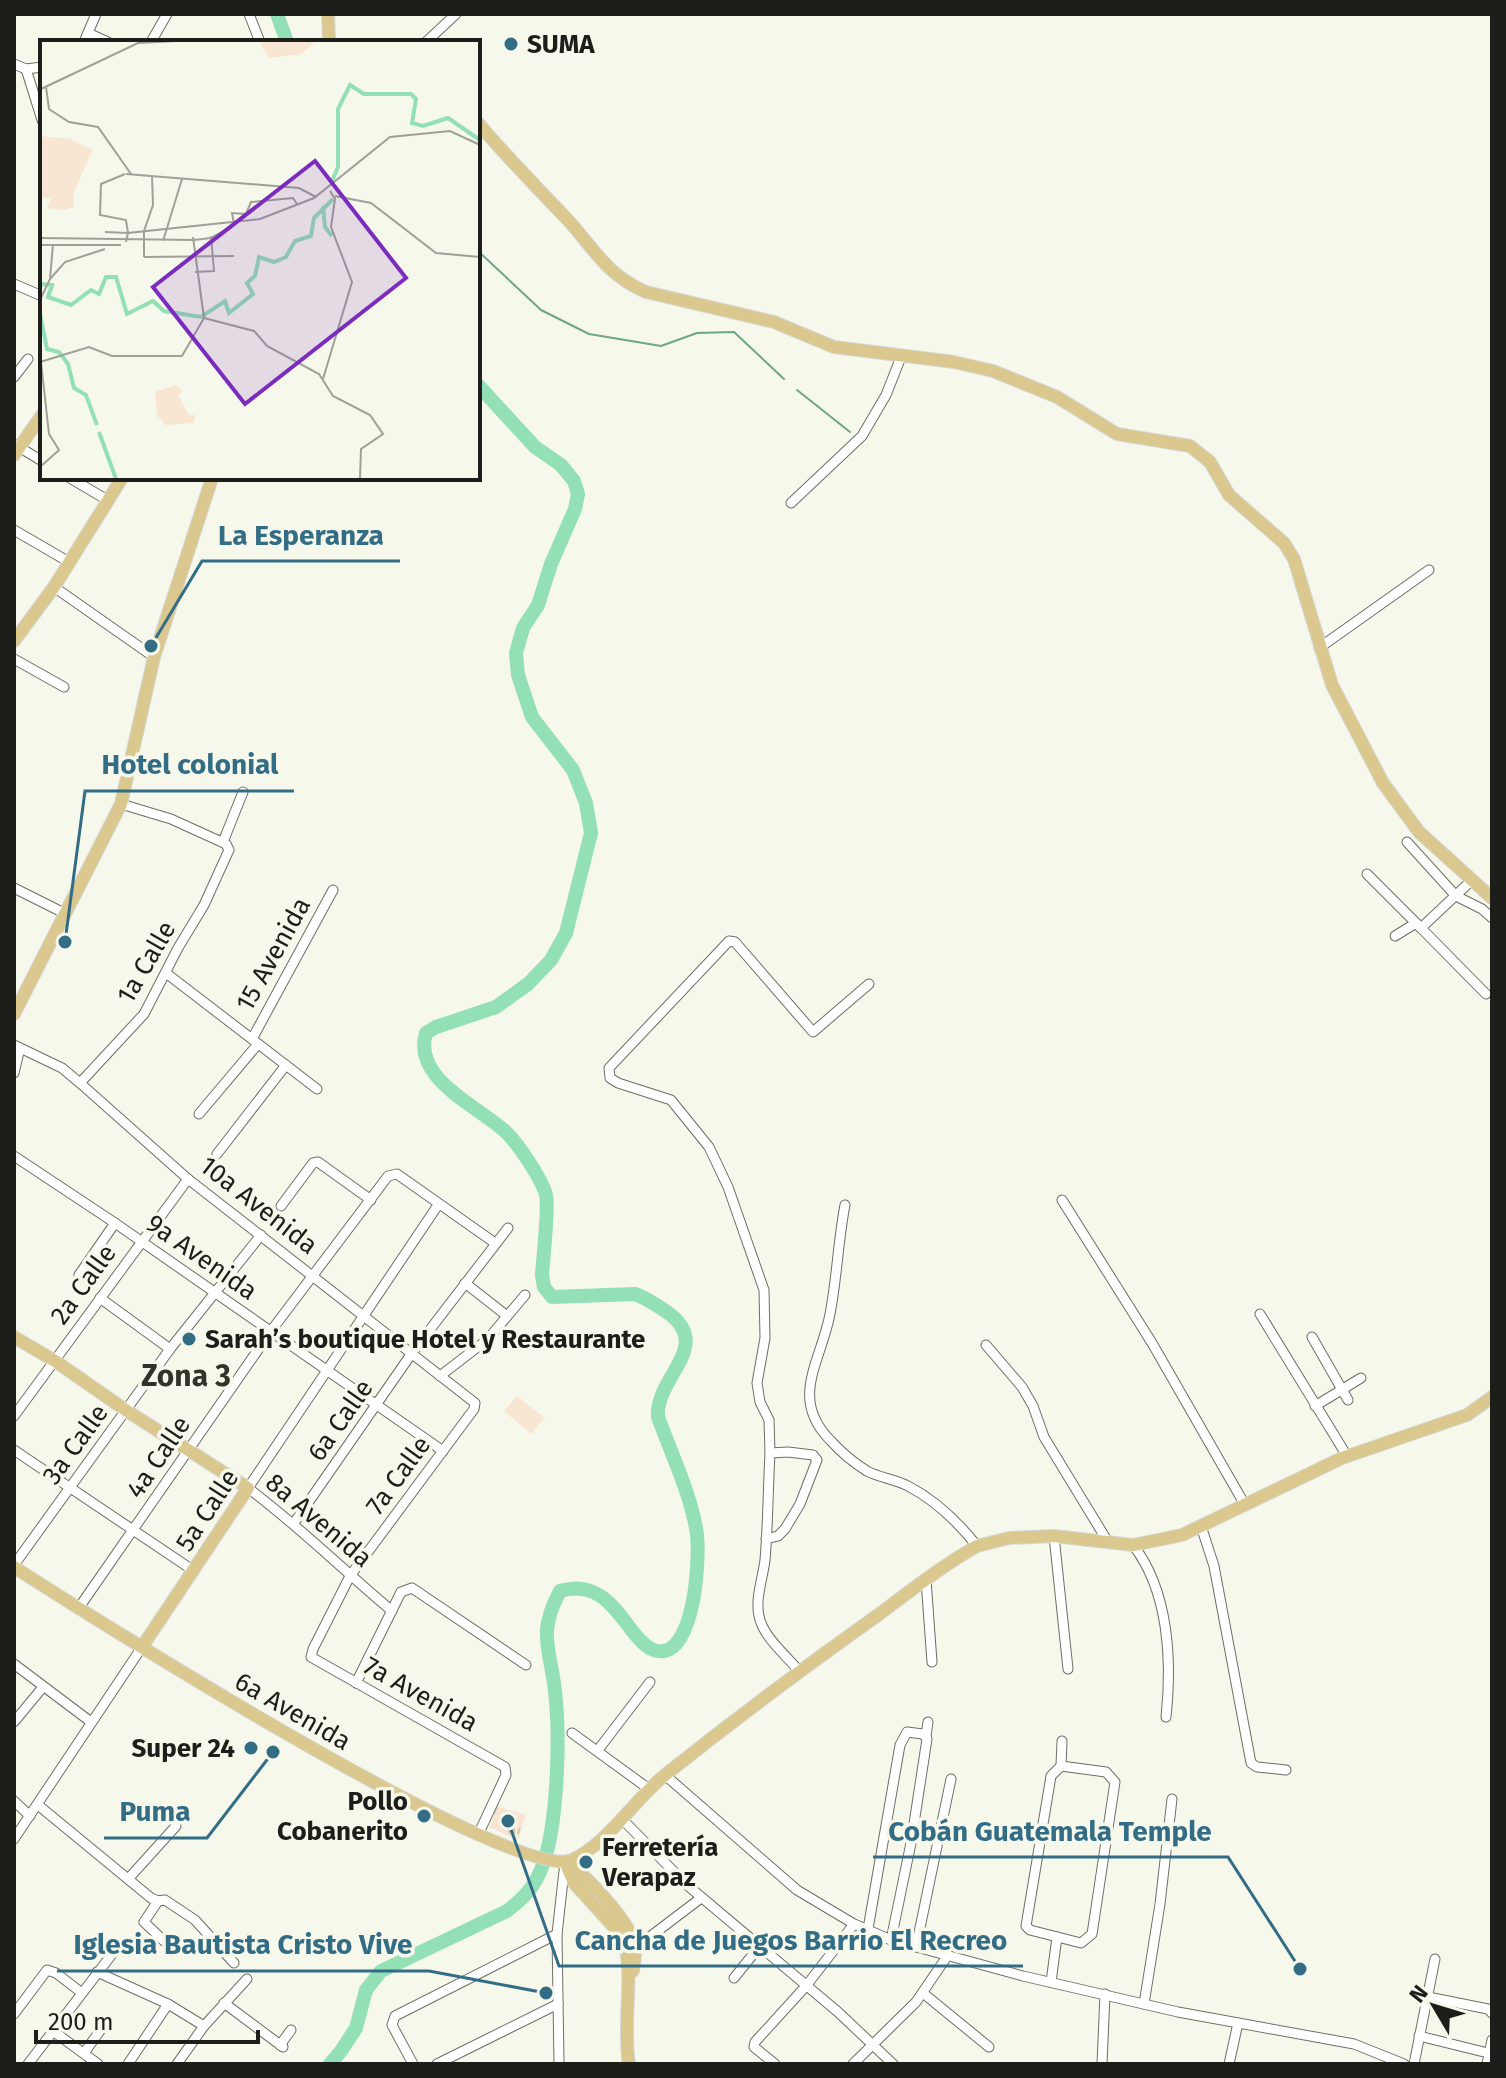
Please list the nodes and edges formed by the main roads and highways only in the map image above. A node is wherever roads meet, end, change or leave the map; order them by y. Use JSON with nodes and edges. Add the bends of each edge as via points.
{"nodes":[{"id":1,"x":328,"y":14,"type":"edge"},
{"id":2,"x":329,"y":40,"type":"edge"},
{"id":3,"x":480,"y":125,"type":"edge"},
{"id":4,"x":40,"y":418,"type":"edge"},
{"id":5,"x":16,"y":449,"type":"edge"},
{"id":6,"x":121,"y":480,"type":"edge"},
{"id":7,"x":211,"y":480,"type":"edge"},
{"id":8,"x":14,"y":641,"type":"edge"},
{"id":9,"x":1492,"y":898,"type":"edge"},
{"id":10,"x":14,"y":1014,"type":"edge"},
{"id":11,"x":14,"y":1337,"type":"edge"},
{"id":12,"x":1492,"y":1397,"type":"edge"},
{"id":13,"x":248,"y":1488,"type":"joint"},
{"id":14,"x":14,"y":1566,"type":"edge"},
{"id":15,"x":142,"y":1647,"type":"junction"},
{"id":16,"x":560,"y":1861,"type":"junction"},
{"id":17,"x":631,"y":1945,"type":"junction"},
{"id":18,"x":629,"y":2064,"type":"edge"}],
"edges":[{"from":1,"to":2,"type":"main road"},
{"from":3,"to":9,"type":"main road","via":[[610,271],[646,292],[774,322],[823,344],[993,371],[1057,397],[1117,434],[1176,442],[1201,453],[1229,495],[1284,543],[1294,559],[1332,685],[1383,783],[1419,832]]},
{"from":4,"to":5,"type":"main road"},
{"from":6,"to":8,"type":"main road"},
{"from":7,"to":10,"type":"main road","via":[[154,657],[121,804]]},
{"from":11,"to":13,"type":"main road","name":"8a Avenida"},
{"from":12,"to":16,"type":"main road","via":[[1467,1415],[1347,1456],[1182,1535],[1133,1545],[1054,1536],[977,1546],[799,1671],[665,1775],[585,1852]]},
{"from":13,"to":15,"type":"main road","name":"5a Calle"},
{"from":14,"to":15,"type":"main road","name":"6a Avenida"},
{"from":15,"to":16,"type":"main road","name":"6a Avenida","via":[[410,1802],[478,1835]]},
{"from":16,"to":17,"type":"main road"},
{"from":16,"to":17,"type":"main road","via":[[583,1874],[630,1931]]},
{"from":17,"to":18,"type":"main road","via":[[625,2020]]}]}
